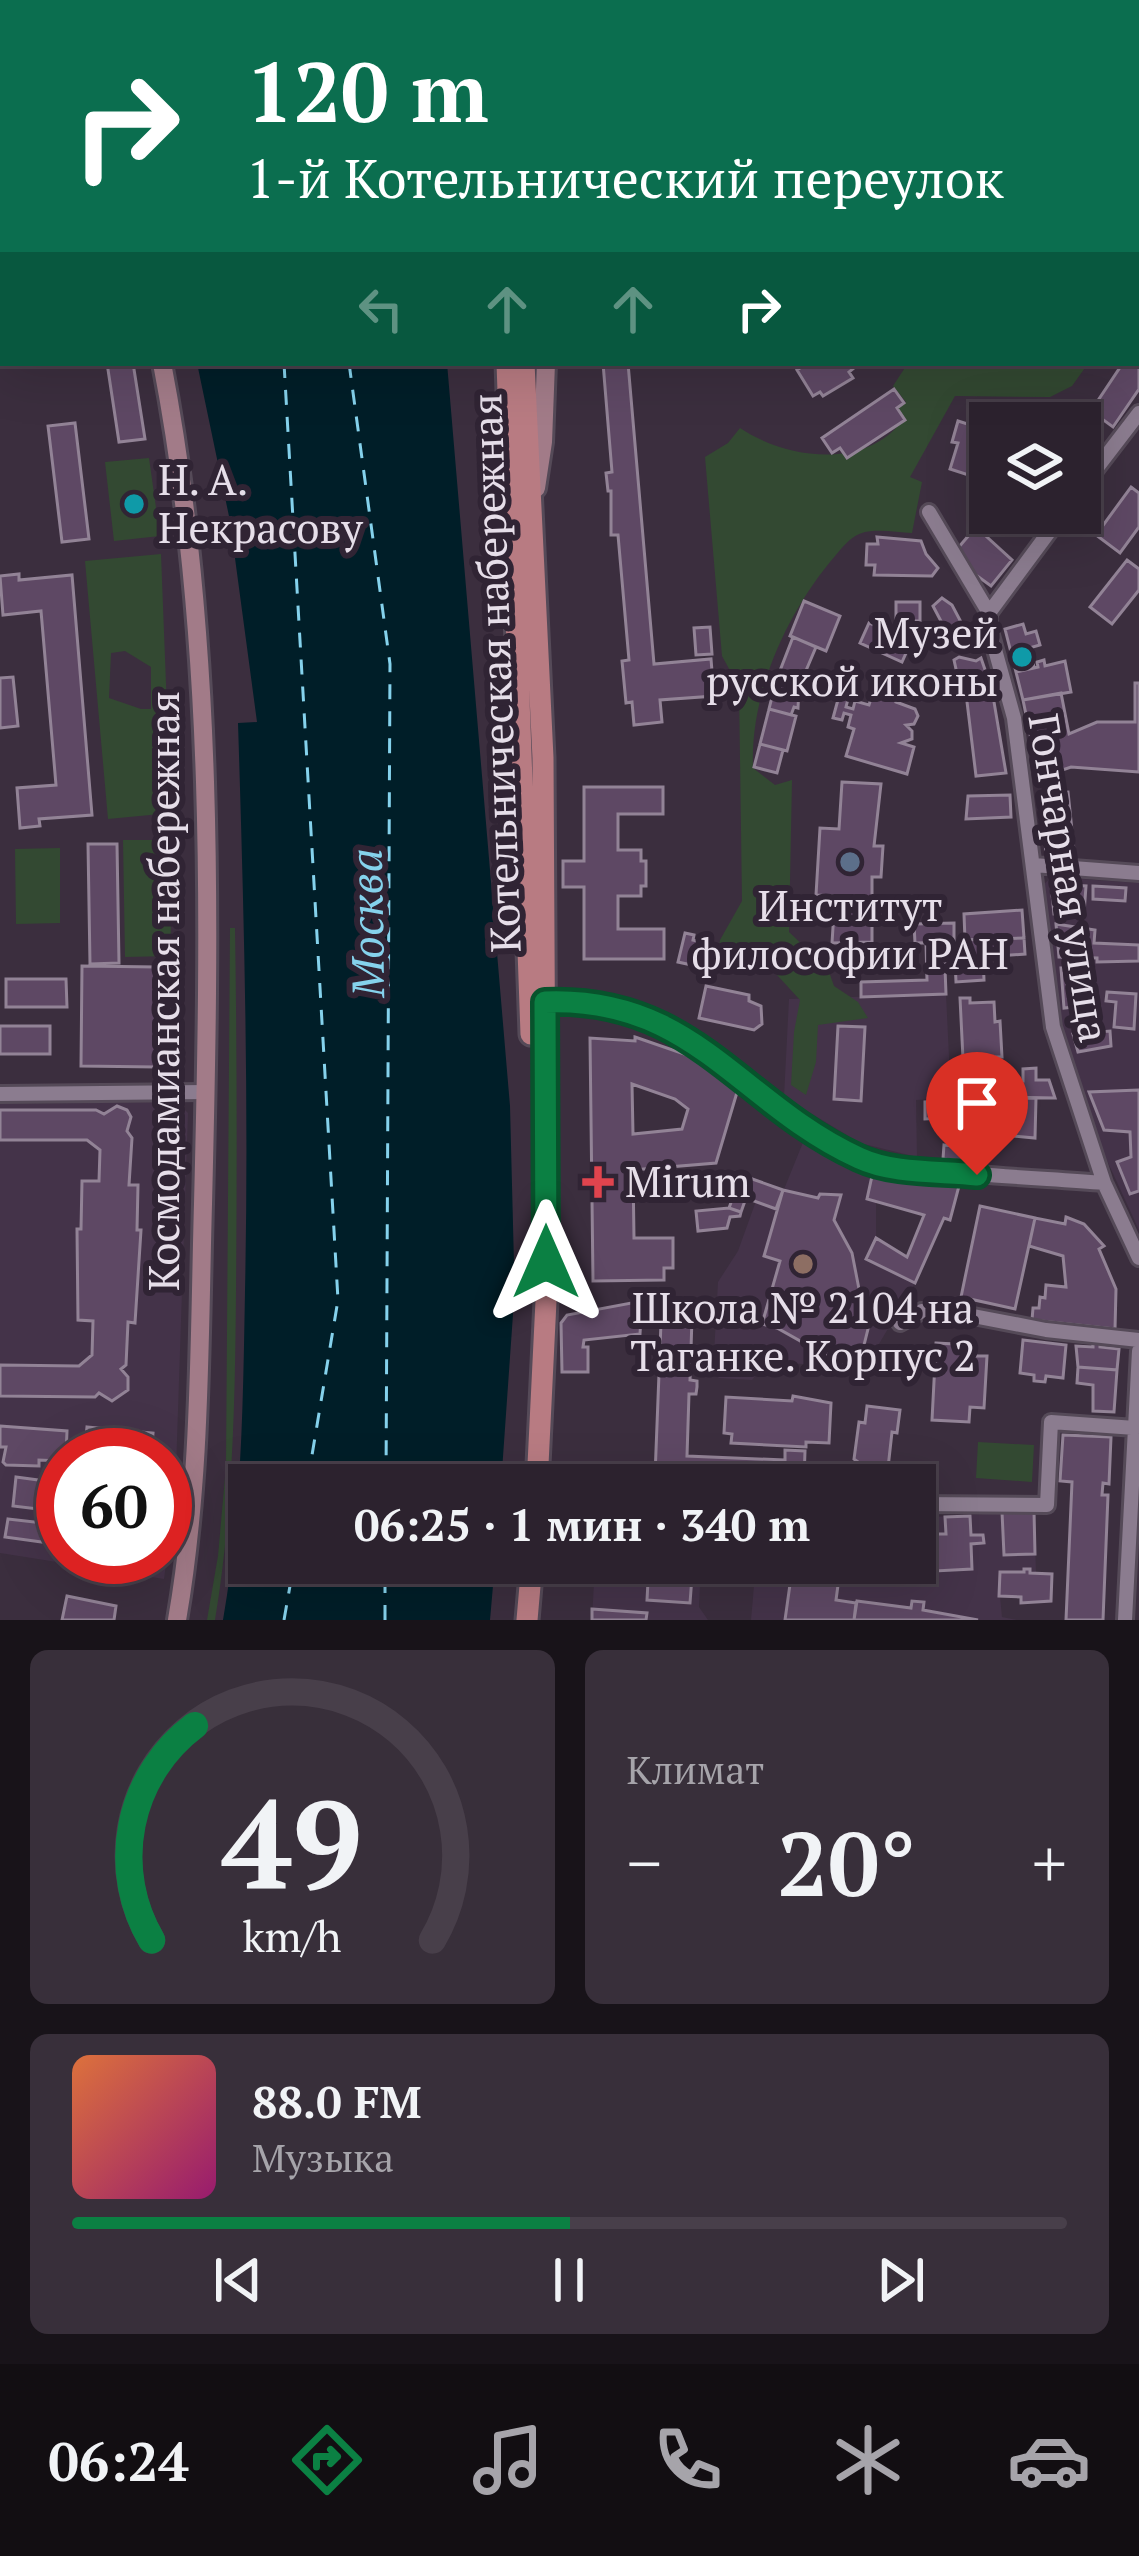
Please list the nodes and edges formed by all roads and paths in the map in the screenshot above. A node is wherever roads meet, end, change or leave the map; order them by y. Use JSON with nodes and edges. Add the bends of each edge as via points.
{"nodes":[{"id":1,"x":163,"y":366,"type":"edge"},
{"id":2,"x":507,"y":366,"type":"edge"},
{"id":3,"x":524,"y":366,"type":"edge"},
{"id":4,"x":546,"y":366,"type":"edge"},
{"id":5,"x":1139,"y":413,"type":"edge"},
{"id":6,"x":1101,"y":463,"type":"edge"},
{"id":7,"x":533,"y":511,"type":"junction"},
{"id":8,"x":929,"y":512,"type":"dead end"},
{"id":9,"x":1047,"y":534,"type":"edge"},
{"id":10,"x":989,"y":613,"type":"junction"},
{"id":11,"x":1033,"y":865,"type":"junction"},
{"id":12,"x":1139,"y":872,"type":"edge"},
{"id":13,"x":538,"y":1003,"type":"junction"},
{"id":14,"x":205,"y":1092,"type":"junction"},
{"id":15,"x":0,"y":1094,"type":"edge"},
{"id":16,"x":1104,"y":1183,"type":"junction"},
{"id":17,"x":1139,"y":1258,"type":"edge"},
{"id":18,"x":900,"y":1323,"type":"dead end"},
{"id":19,"x":1139,"y":1340,"type":"edge"},
{"id":20,"x":1139,"y":1351,"type":"edge"},
{"id":21,"x":1135,"y":1427,"type":"junction"},
{"id":22,"x":525,"y":1464,"type":"edge"},
{"id":23,"x":538,"y":1464,"type":"edge"},
{"id":24,"x":936,"y":1504,"type":"edge"},
{"id":25,"x":518,"y":1584,"type":"edge"},
{"id":26,"x":530,"y":1584,"type":"edge"},
{"id":27,"x":177,"y":1620,"type":"edge"},
{"id":28,"x":515,"y":1620,"type":"edge"},
{"id":29,"x":527,"y":1620,"type":"edge"},
{"id":30,"x":1125,"y":1620,"type":"edge"}],
"edges":[{"from":1,"to":14,"type":"main road","name":"Космодамианская набережная","via":[[198,643]]},
{"from":2,"to":13,"type":"main road","name":"Котельническая набережная"},
{"from":3,"to":7,"type":"main road","name":"Котельническая набережная"},
{"from":4,"to":7,"type":"main road"},
{"from":5,"to":6,"type":"street"},
{"from":7,"to":13,"type":"main road","name":"Котельническая набережная","via":[[543,758]]},
{"from":8,"to":10,"type":"street","name":"Гончарная улица"},
{"from":9,"to":10,"type":"street"},
{"from":10,"to":11,"type":"street","name":"Гончарная улица","via":[[1014,718]]},
{"from":11,"to":12,"type":"street"},
{"from":11,"to":16,"type":"street","name":"Гончарная улица","via":[[1053,1027]]},
{"from":13,"to":16,"type":"street","via":[[634,1012],[706,1049],[787,1115],[871,1163]]},
{"from":13,"to":22,"type":"main road","name":"Котельническая набережная"},
{"from":13,"to":23,"type":"main road","name":"Котельническая набережная","via":[[546,1301]]},
{"from":14,"to":15,"type":"street"},
{"from":14,"to":27,"type":"main road","name":"Космодамианская набережная","via":[[195,1494]]},
{"from":16,"to":17,"type":"street","name":"Гончарная улица"},
{"from":18,"to":19,"type":"street","via":[[942,1310]]},
{"from":20,"to":21,"type":"street"},
{"from":21,"to":24,"type":"street","via":[[1051,1422],[1047,1505]]},
{"from":21,"to":30,"type":"street"},
{"from":25,"to":28,"type":"main road"},
{"from":26,"to":29,"type":"main road"}]}
